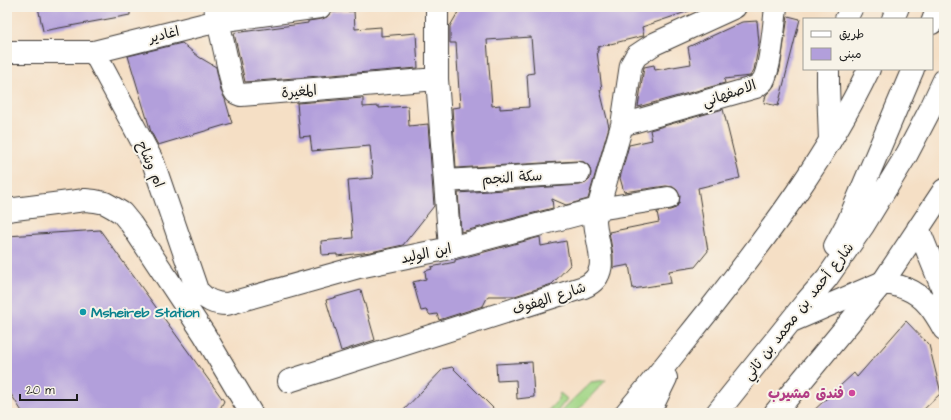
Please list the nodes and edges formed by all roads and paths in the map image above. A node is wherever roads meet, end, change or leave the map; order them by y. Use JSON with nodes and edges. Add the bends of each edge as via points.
{"nodes":[{"id":1,"x":320,"y":7,"type":"edge"},
{"id":2,"x":437,"y":7,"type":"edge"},
{"id":3,"x":735,"y":7,"type":"edge"},
{"id":4,"x":776,"y":7,"type":"edge"},
{"id":5,"x":898,"y":7,"type":"edge"},
{"id":6,"x":938,"y":7,"type":"edge"},
{"id":7,"x":216,"y":14,"type":"edge"},
{"id":8,"x":893,"y":18,"type":"edge"},
{"id":9,"x":933,"y":20,"type":"edge"},
{"id":10,"x":7,"y":52,"type":"edge"},
{"id":11,"x":94,"y":52,"type":"junction"},
{"id":12,"x":828,"y":70,"type":"edge"},
{"id":13,"x":868,"y":70,"type":"edge"},
{"id":14,"x":913,"y":70,"type":"edge"},
{"id":15,"x":437,"y":79,"type":"junction"},
{"id":16,"x":944,"y":80,"type":"edge"},
{"id":17,"x":622,"y":125,"type":"junction"},
{"id":18,"x":830,"y":140,"type":"junction"},
{"id":19,"x":579,"y":173,"type":"dead end"},
{"id":20,"x":445,"y":181,"type":"junction"},
{"id":21,"x":944,"y":190,"type":"edge"},
{"id":22,"x":668,"y":198,"type":"dead end"},
{"id":23,"x":598,"y":209,"type":"junction"},
{"id":24,"x":7,"y":210,"type":"edge"},
{"id":25,"x":918,"y":228,"type":"junction"},
{"id":26,"x":450,"y":248,"type":"junction"},
{"id":27,"x":194,"y":281,"type":"joint"},
{"id":28,"x":883,"y":282,"type":"junction"},
{"id":29,"x":944,"y":292,"type":"edge"},
{"id":30,"x":806,"y":302,"type":"junction"},
{"id":31,"x":791,"y":321,"type":"junction"},
{"id":32,"x":944,"y":329,"type":"edge"},
{"id":33,"x":678,"y":351,"type":"junction"},
{"id":34,"x":289,"y":381,"type":"dead end"},
{"id":35,"x":718,"y":412,"type":"edge"},
{"id":36,"x":251,"y":413,"type":"edge"},
{"id":37,"x":626,"y":413,"type":"edge"},
{"id":38,"x":649,"y":413,"type":"edge"},
{"id":39,"x":775,"y":413,"type":"edge"}],
"edges":[{"from":1,"to":7,"type":"street","name":"اغادير"},
{"from":2,"to":15,"type":"street"},
{"from":3,"to":17,"type":"street","name":"شارع الهفوف","via":[[654,44],[636,56],[630,65]]},
{"from":4,"to":17,"type":"street","name":"الاصفهاني","via":[[767,68],[763,81],[756,87]]},
{"from":5,"to":8,"type":"street"},
{"from":6,"to":9,"type":"street"},
{"from":7,"to":11,"type":"street","name":"اغادير"},
{"from":7,"to":15,"type":"street","name":"المغيرة","via":[[233,88],[236,93],[242,95]]},
{"from":10,"to":11,"type":"street","name":"اغادير"},
{"from":11,"to":27,"type":"street","name":"ام وشاح","via":[[153,162]]},
{"from":12,"to":18,"type":"street"},
{"from":13,"to":18,"type":"street"},
{"from":14,"to":30,"type":"street","via":[[848,222]]},
{"from":15,"to":20,"type":"street"},
{"from":16,"to":30,"type":"street","name":"شارع أحمد بن محمد بن ثاني","via":[[886,190],[827,278]]},
{"from":17,"to":23,"type":"street","name":"شارع الهفوف"},
{"from":18,"to":33,"type":"street","via":[[755,250]]},
{"from":19,"to":20,"type":"street","name":"سكة النجم"},
{"from":20,"to":26,"type":"street"},
{"from":21,"to":25,"type":"street"},
{"from":22,"to":23,"type":"street","name":"ابن الوليد"},
{"from":23,"to":26,"type":"street","name":"ابن الوليد"},
{"from":23,"to":34,"type":"street","name":"شارع الهفوف","via":[[595,226],[602,264],[598,276],[590,285]]},
{"from":24,"to":36,"type":"street","via":[[85,200],[105,203],[122,213],[204,334]]},
{"from":25,"to":28,"type":"street"},
{"from":25,"to":29,"type":"street"},
{"from":26,"to":27,"type":"street","name":"ابن الوليد","via":[[359,267],[227,304],[218,304],[206,299],[197,290]]},
{"from":28,"to":31,"type":"street"},
{"from":28,"to":32,"type":"street","via":[[908,289],[921,297],[934,311]]},
{"from":28,"to":39,"type":"street"},
{"from":30,"to":31,"type":"street","name":"شارع أحمد بن محمد بن ثاني"},
{"from":31,"to":35,"type":"street","name":"شارع أحمد بن محمد بن ثاني"},
{"from":33,"to":37,"type":"street"},
{"from":33,"to":38,"type":"street"}]}
